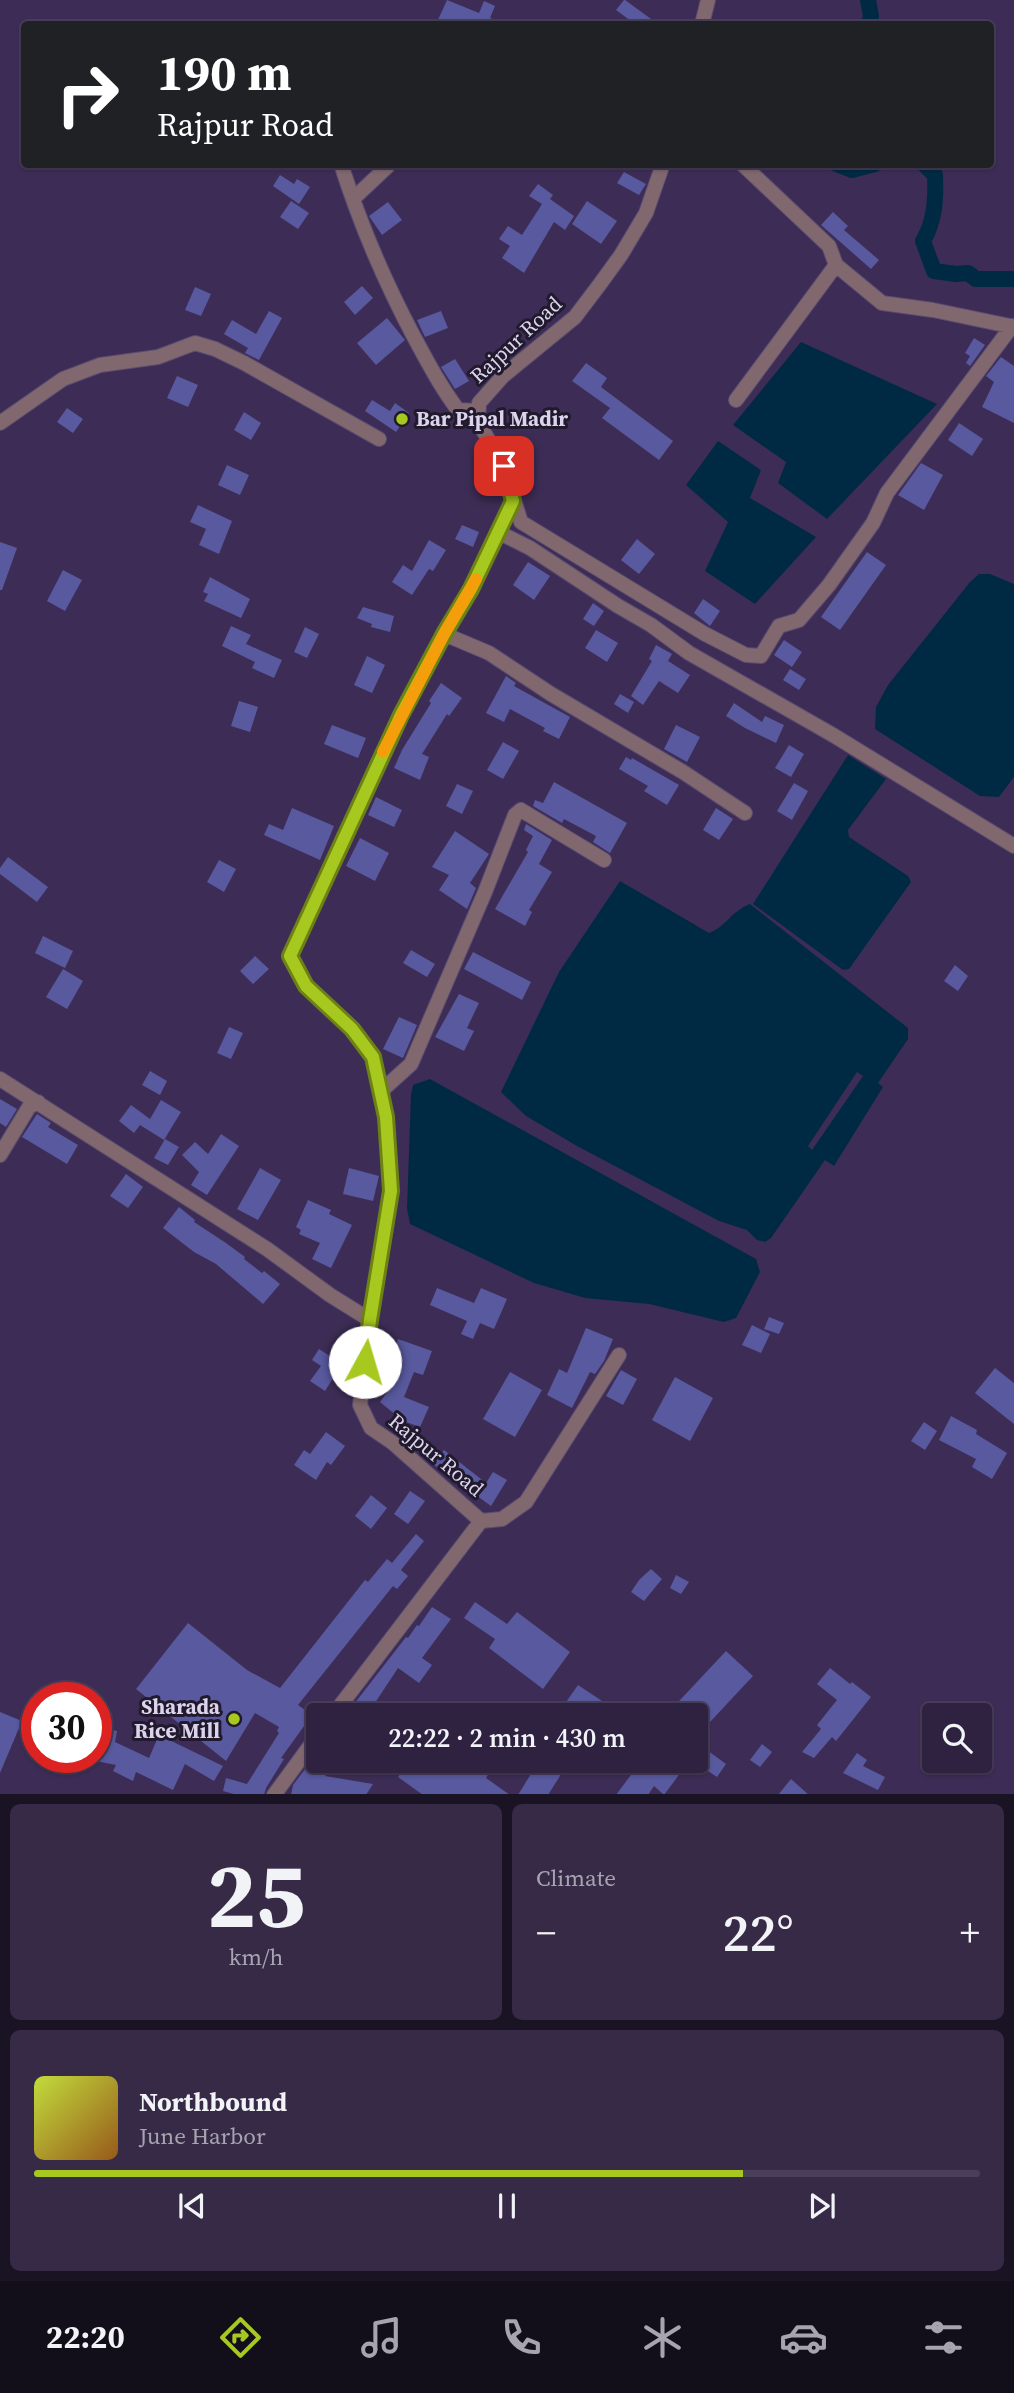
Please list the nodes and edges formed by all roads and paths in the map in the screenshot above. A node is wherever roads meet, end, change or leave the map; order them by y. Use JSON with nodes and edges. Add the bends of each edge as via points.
{"nodes":[{"id":1,"x":708,"y":0,"type":"edge"},
{"id":2,"x":703,"y":21,"type":"edge"},
{"id":3,"x":342,"y":168,"type":"edge"},
{"id":4,"x":386,"y":168,"type":"edge"},
{"id":5,"x":662,"y":168,"type":"edge"},
{"id":6,"x":746,"y":168,"type":"edge"},
{"id":7,"x":352,"y":199,"type":"junction"},
{"id":8,"x":836,"y":265,"type":"junction"},
{"id":9,"x":1013,"y":327,"type":"edge"},
{"id":10,"x":736,"y":400,"type":"dead end"},
{"id":11,"x":478,"y":411,"type":"junction"},
{"id":12,"x":0,"y":423,"type":"edge"},
{"id":13,"x":379,"y":439,"type":"dead end"},
{"id":14,"x":510,"y":489,"type":"junction"},
{"id":15,"x":499,"y":532,"type":"junction"},
{"id":16,"x":444,"y":634,"type":"junction"},
{"id":17,"x":745,"y":813,"type":"dead end"},
{"id":18,"x":1014,"y":846,"type":"edge"},
{"id":19,"x":604,"y":860,"type":"dead end"},
{"id":20,"x":0,"y":1079,"type":"edge"},
{"id":21,"x":380,"y":1092,"type":"junction"},
{"id":22,"x":38,"y":1102,"type":"junction"},
{"id":23,"x":0,"y":1156,"type":"edge"},
{"id":24,"x":370,"y":1320,"type":"junction"},
{"id":25,"x":619,"y":1355,"type":"dead end"},
{"id":26,"x":481,"y":1521,"type":"junction"},
{"id":27,"x":343,"y":1703,"type":"edge"},
{"id":28,"x":306,"y":1751,"type":"edge"},
{"id":29,"x":274,"y":1794,"type":"edge"}],
"edges":[{"from":1,"to":2,"type":"street"},
{"from":3,"to":7,"type":"street"},
{"from":4,"to":7,"type":"street"},
{"from":5,"to":11,"type":"street","name":"Rajpur Road","via":[[646,213],[600,284],[575,317],[503,376],[479,403]]},
{"from":6,"to":8,"type":"street","via":[[829,246]]},
{"from":7,"to":11,"type":"street","via":[[387,283],[440,387],[458,410]]},
{"from":8,"to":9,"type":"street","via":[[882,303]]},
{"from":8,"to":10,"type":"street"},
{"from":9,"to":14,"type":"street","via":[[887,493],[873,523],[829,585],[799,620],[779,626],[761,656],[746,655],[705,634],[522,522]]},
{"from":11,"to":14,"type":"street","name":"Rajpur Road","via":[[478,422],[504,466]]},
{"from":12,"to":13,"type":"street","via":[[64,379],[100,365],[158,357],[195,343],[244,363]]},
{"from":14,"to":15,"type":"street","name":"Rajpur Road","via":[[513,501]]},
{"from":15,"to":16,"type":"street","name":"Rajpur Road"},
{"from":15,"to":18,"type":"street","via":[[689,653]]},
{"from":16,"to":17,"type":"street","via":[[489,653]]},
{"from":16,"to":21,"type":"street","name":"Rajpur Road","via":[[401,715],[290,956],[306,986],[352,1029],[373,1057]]},
{"from":19,"to":21,"type":"street","via":[[521,810],[515,815],[411,1063]]},
{"from":20,"to":22,"type":"street"},
{"from":21,"to":24,"type":"street","name":"Rajpur Road","via":[[391,1191]]},
{"from":22,"to":23,"type":"street","via":[[29,1107]]},
{"from":22,"to":24,"type":"street"},
{"from":24,"to":26,"type":"street","name":"Rajpur Road","via":[[360,1405],[371,1428]]},
{"from":25,"to":26,"type":"street","via":[[526,1502],[502,1519]]},
{"from":26,"to":27,"type":"street","name":"Rajpur Road"},
{"from":28,"to":29,"type":"street"}]}
